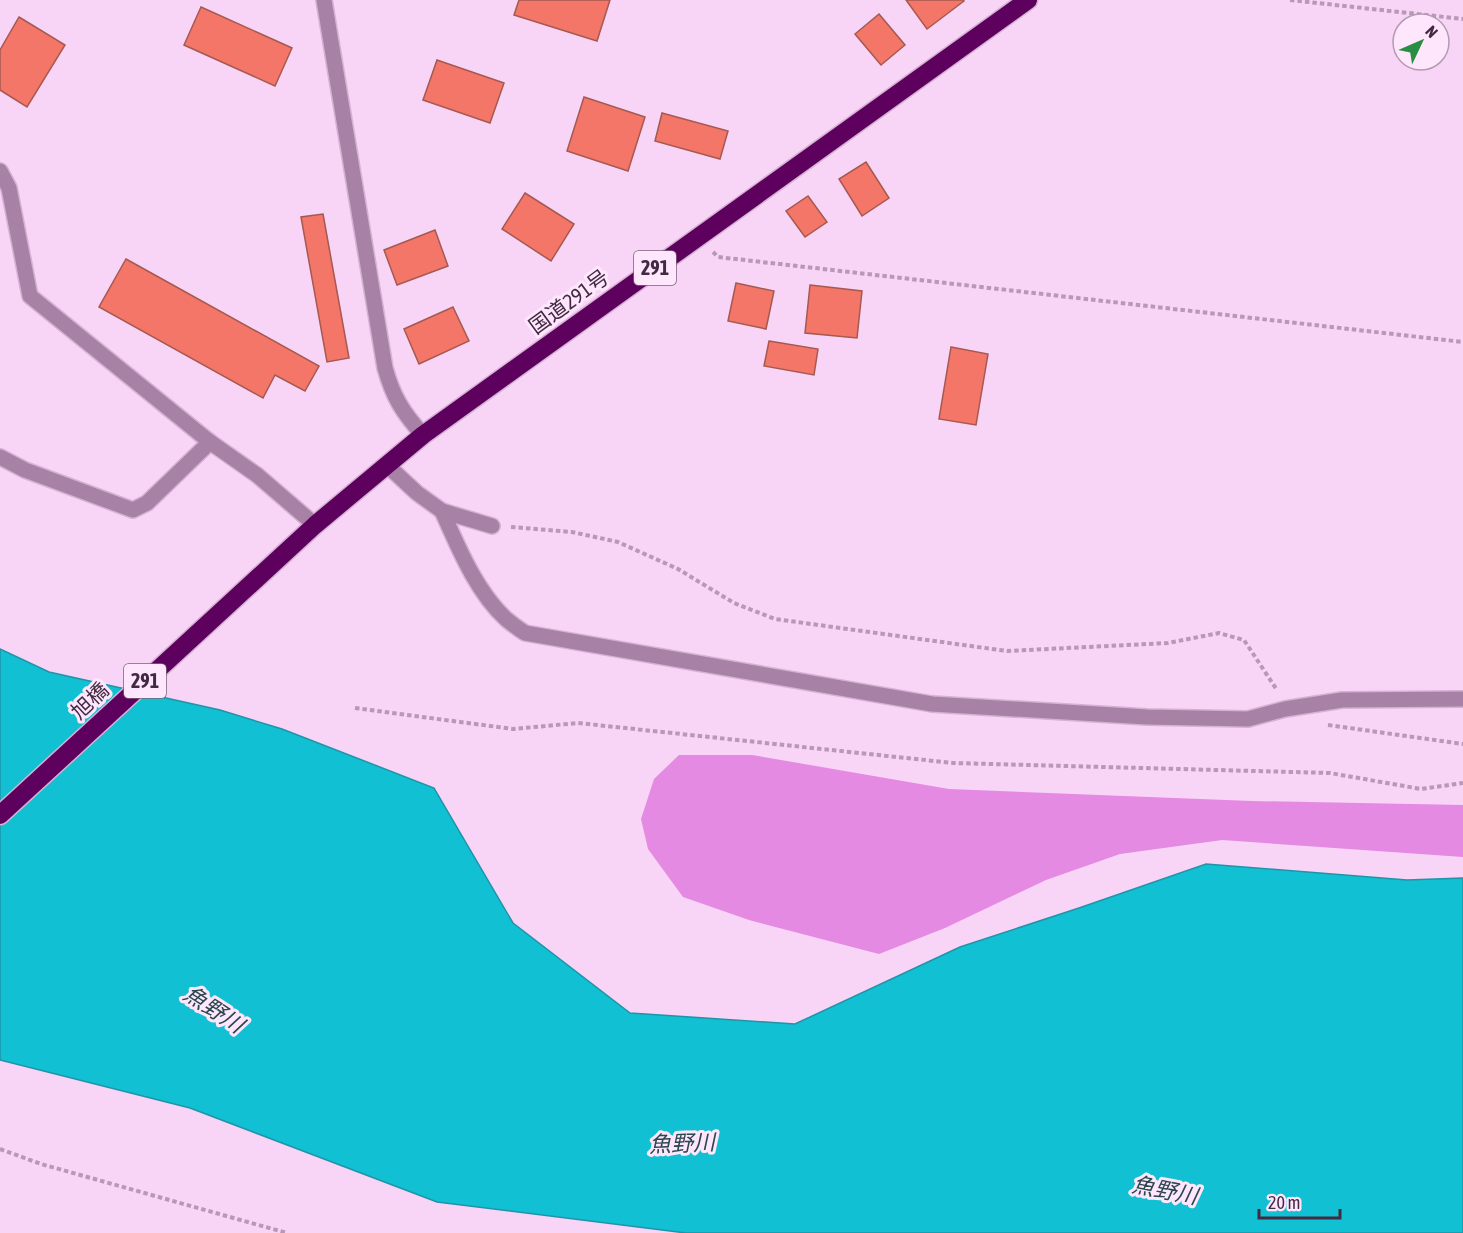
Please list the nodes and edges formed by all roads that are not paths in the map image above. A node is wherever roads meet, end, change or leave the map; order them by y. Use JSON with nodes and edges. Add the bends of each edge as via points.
{"nodes":[{"id":1,"x":324,"y":0,"type":"edge"},
{"id":2,"x":1028,"y":0,"type":"edge"},
{"id":3,"x":0,"y":171,"type":"edge"},
{"id":4,"x":423,"y":435,"type":"junction"},
{"id":5,"x":210,"y":442,"type":"junction"},
{"id":6,"x":0,"y":457,"type":"edge"},
{"id":7,"x":388,"y":466,"type":"junction"},
{"id":8,"x":442,"y":511,"type":"junction"},
{"id":9,"x":315,"y":525,"type":"junction"},
{"id":10,"x":492,"y":526,"type":"road end"},
{"id":11,"x":291,"y":547,"type":"joint"},
{"id":12,"x":1463,"y":699,"type":"edge"},
{"id":13,"x":0,"y":815,"type":"edge"}],
"edges":[{"from":1,"to":4,"type":"street","via":[[385,368],[405,416]]},
{"from":2,"to":4,"type":"highway","name":"国道291号","number":"291"},
{"from":3,"to":5,"type":"street","via":[[9,188],[30,296]]},
{"from":4,"to":7,"type":"highway","name":"国道291号","number":"291"},
{"from":5,"to":6,"type":"street","via":[[147,503],[133,510]]},
{"from":5,"to":9,"type":"street","via":[[257,475]]},
{"from":7,"to":8,"type":"street"},
{"from":7,"to":9,"type":"highway","name":"国道291号","number":"291"},
{"from":8,"to":10,"type":"street"},
{"from":8,"to":12,"type":"street","via":[[461,554],[488,598],[525,633],[932,704],[1248,719],[1342,700]]},
{"from":9,"to":11,"type":"highway","name":"国道291号","number":"291"},
{"from":11,"to":13,"type":"highway","name":"旭橋","number":"291"}]}
